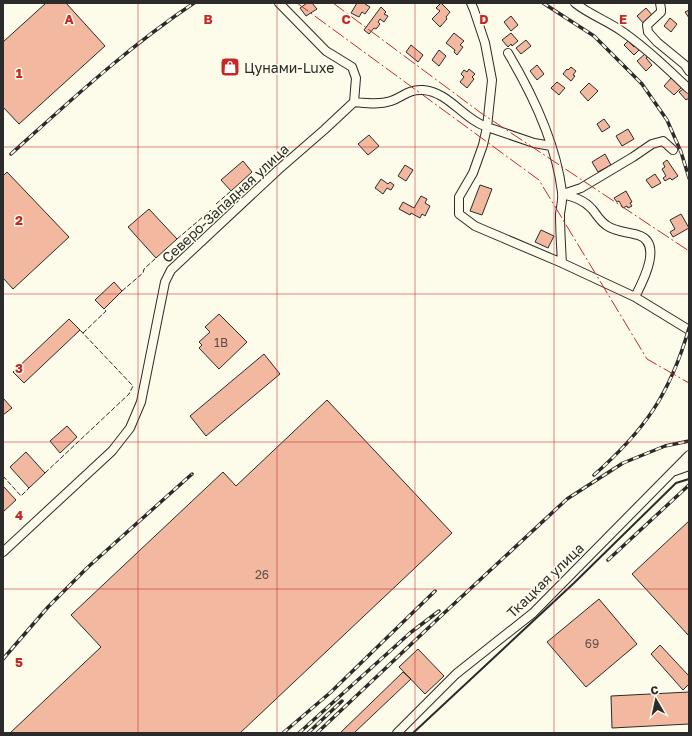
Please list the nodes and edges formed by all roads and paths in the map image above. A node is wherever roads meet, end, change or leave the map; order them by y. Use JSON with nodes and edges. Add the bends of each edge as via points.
{"nodes":[{"id":1,"x":279,"y":3,"type":"edge"},
{"id":2,"x":471,"y":3,"type":"edge"},
{"id":3,"x":575,"y":3,"type":"edge"},
{"id":4,"x":660,"y":3,"type":"edge"},
{"id":5,"x":508,"y":53,"type":"dead end"},
{"id":6,"x":689,"y":71,"type":"edge"},
{"id":7,"x":689,"y":89,"type":"edge"},
{"id":8,"x":354,"y":102,"type":"junction"},
{"id":9,"x":487,"y":127,"type":"junction"},
{"id":10,"x":551,"y":146,"type":"junction"},
{"id":11,"x":673,"y":150,"type":"dead end"},
{"id":12,"x":562,"y":194,"type":"junction"},
{"id":13,"x":562,"y":263,"type":"junction"},
{"id":14,"x":635,"y":297,"type":"junction"},
{"id":15,"x":689,"y":330,"type":"edge"},
{"id":16,"x":689,"y":456,"type":"edge"},
{"id":17,"x":689,"y":466,"type":"edge"},
{"id":18,"x":671,"y":473,"type":"junction"},
{"id":19,"x":3,"y":552,"type":"edge"},
{"id":20,"x":397,"y":733,"type":"edge"}],
"edges":[{"from":1,"to":8,"type":"street","via":[[326,51],[352,67],[356,78]]},
{"from":2,"to":9,"type":"street","via":[[485,43],[492,80]]},
{"from":3,"to":7,"type":"street","via":[[622,31],[660,61]]},
{"from":4,"to":6,"type":"street","via":[[661,12],[648,25],[648,32]]},
{"from":5,"to":10,"type":"street","via":[[534,101]]},
{"from":8,"to":9,"type":"street","via":[[392,101],[412,90],[423,90],[439,95],[477,124]]},
{"from":8,"to":19,"type":"street","name":"Северо-Западная улица","via":[[171,270],[165,282],[141,402],[130,428],[112,450]]},
{"from":9,"to":10,"type":"street"},
{"from":9,"to":13,"type":"street","via":[[472,173],[459,197],[459,214],[475,226]]},
{"from":10,"to":12,"type":"street"},
{"from":11,"to":12,"type":"street","via":[[663,141],[652,144],[581,188]]},
{"from":12,"to":13,"type":"street"},
{"from":12,"to":14,"type":"street","via":[[576,197],[586,203],[607,226],[640,236],[647,241],[651,257],[644,280]]},
{"from":13,"to":14,"type":"street"},
{"from":14,"to":15,"type":"street"},
{"from":16,"to":18,"type":"street","name":"Ткацкая улица"},
{"from":17,"to":18,"type":"street","name":"Ткацкая улица"},
{"from":18,"to":20,"type":"street","name":"Ткацкая улица","via":[[533,613],[456,674]]}]}
